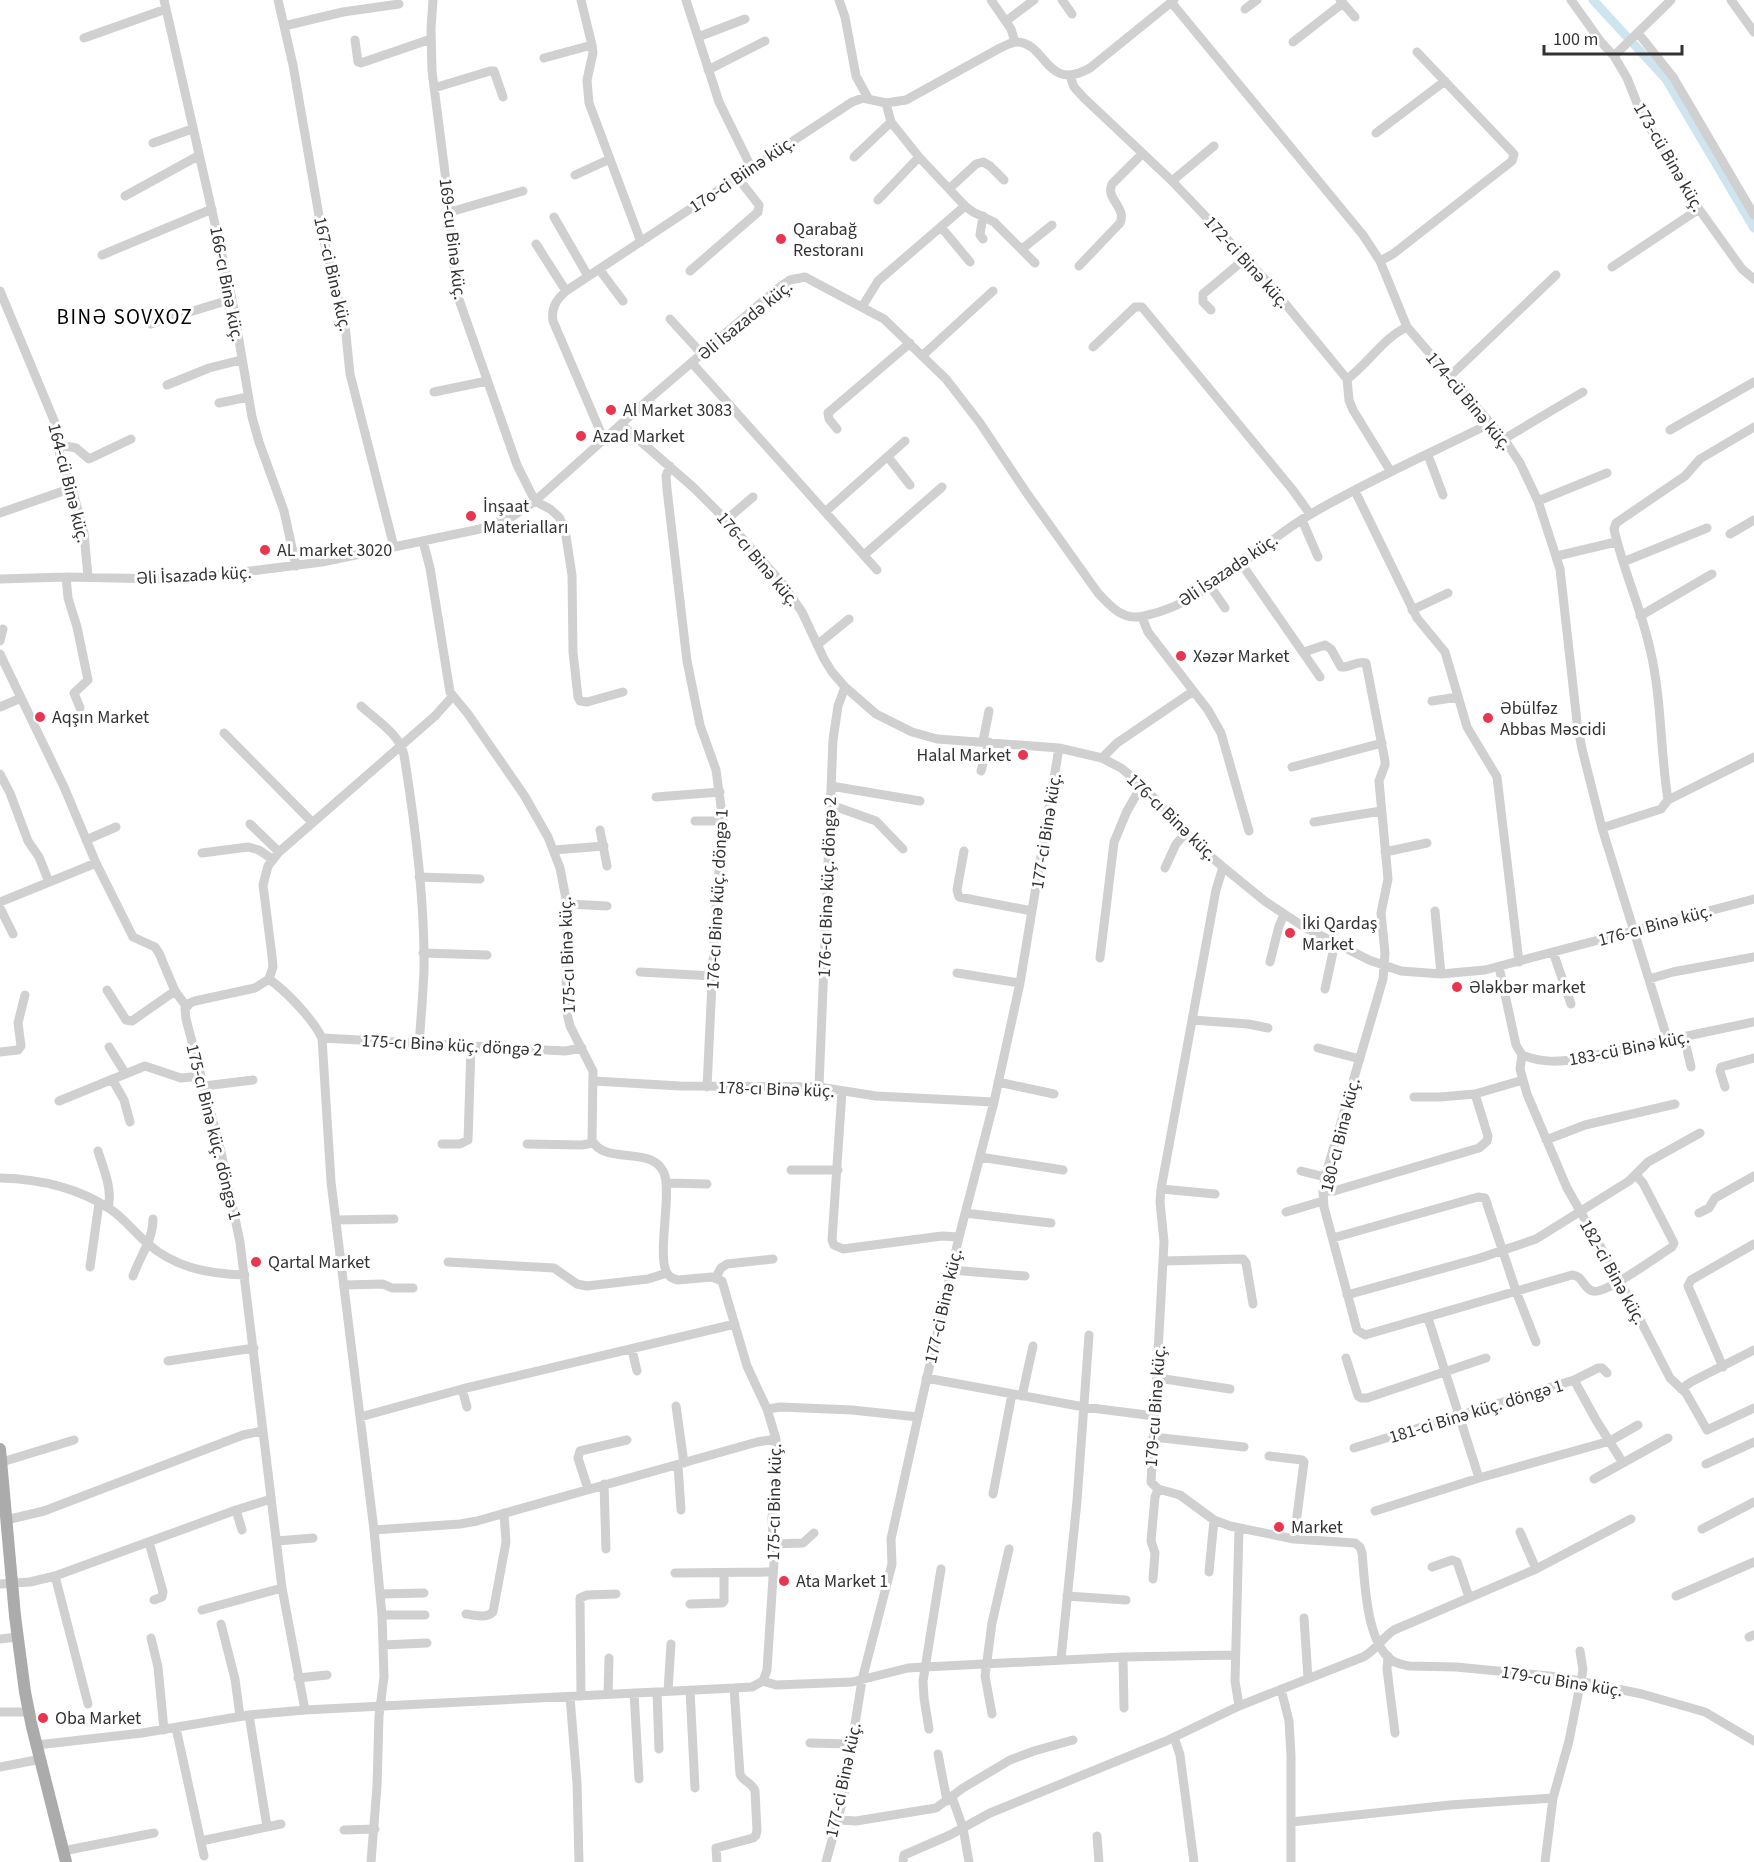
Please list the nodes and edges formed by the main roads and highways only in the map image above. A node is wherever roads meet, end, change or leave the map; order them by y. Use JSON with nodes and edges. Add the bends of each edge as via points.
{"nodes":[{"id":1,"x":0,"y":1449,"type":"edge"},
{"id":2,"x":2,"y":1467,"type":"edge"},
{"id":3,"x":6,"y":1584,"type":"edge"},
{"id":4,"x":64,"y":1856,"type":"edge"}],
"edges":[{"from":1,"to":2,"type":"main road"},
{"from":2,"to":3,"type":"main road"},
{"from":3,"to":4,"type":"main road","via":[[29,1712]]}]}
